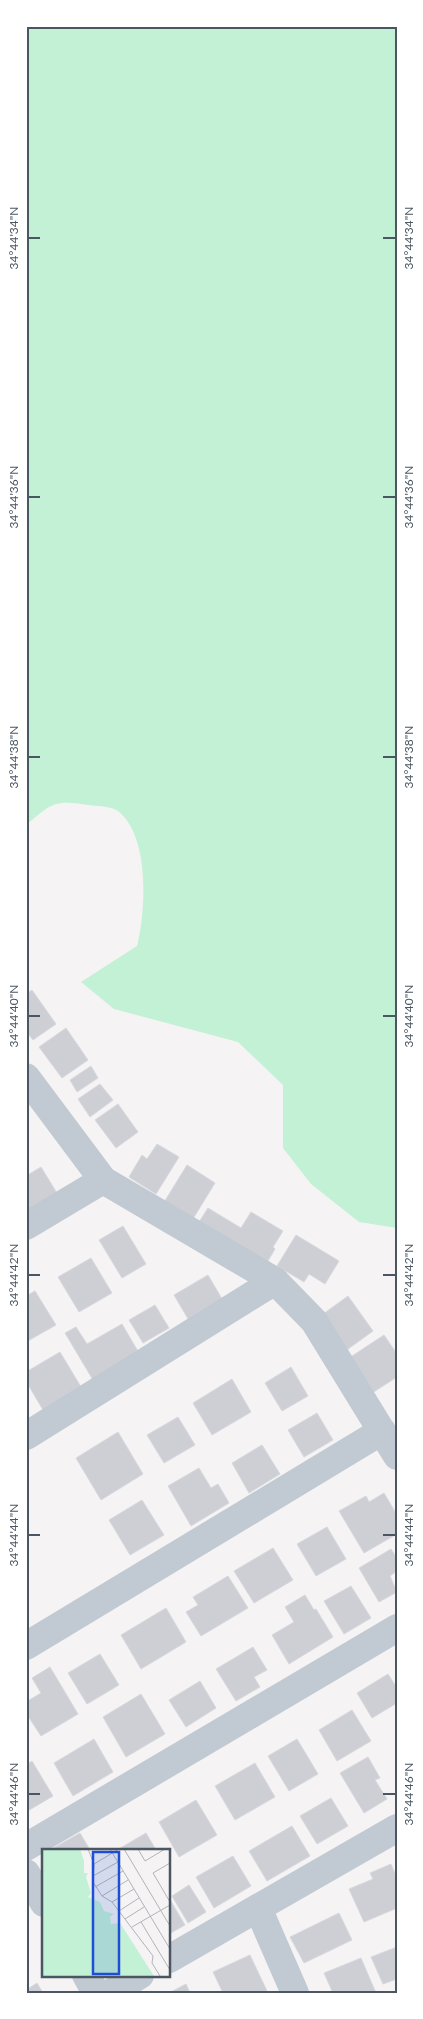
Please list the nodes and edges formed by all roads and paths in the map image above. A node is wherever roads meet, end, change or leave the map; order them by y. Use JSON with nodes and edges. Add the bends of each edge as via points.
{"nodes":[{"id":1,"x":26,"y":1078,"type":"edge"},
{"id":2,"x":104,"y":1180,"type":"junction"},
{"id":3,"x":26,"y":1226,"type":"edge"},
{"id":4,"x":275,"y":1281,"type":"junction"},
{"id":5,"x":382,"y":1432,"type":"junction"},
{"id":6,"x":26,"y":1436,"type":"edge"},
{"id":7,"x":397,"y":1456,"type":"edge"},
{"id":8,"x":397,"y":1628,"type":"edge"},
{"id":9,"x":26,"y":1646,"type":"edge"},
{"id":10,"x":397,"y":1828,"type":"edge"},
{"id":11,"x":26,"y":1847,"type":"edge"},
{"id":12,"x":26,"y":1873,"type":"edge"},
{"id":13,"x":42,"y":1900,"type":"edge"},
{"id":14,"x":258,"y":1908,"type":"junction"},
{"id":15,"x":170,"y":1958,"type":"edge"},
{"id":16,"x":87,"y":1976,"type":"edge"},
{"id":17,"x":138,"y":1976,"type":"edge"},
{"id":18,"x":96,"y":1993,"type":"edge"},
{"id":19,"x":110,"y":1993,"type":"edge"},
{"id":20,"x":295,"y":1993,"type":"edge"}],
"edges":[{"from":1,"to":2,"type":"street"},
{"from":2,"to":3,"type":"street"},
{"from":2,"to":4,"type":"street"},
{"from":4,"to":5,"type":"street","via":[[314,1321]]},
{"from":4,"to":6,"type":"street"},
{"from":5,"to":7,"type":"street"},
{"from":5,"to":9,"type":"street"},
{"from":8,"to":11,"type":"street"},
{"from":10,"to":14,"type":"street"},
{"from":12,"to":13,"type":"street"},
{"from":14,"to":15,"type":"street"},
{"from":14,"to":20,"type":"street"},
{"from":16,"to":18,"type":"street"},
{"from":17,"to":19,"type":"street"}]}
